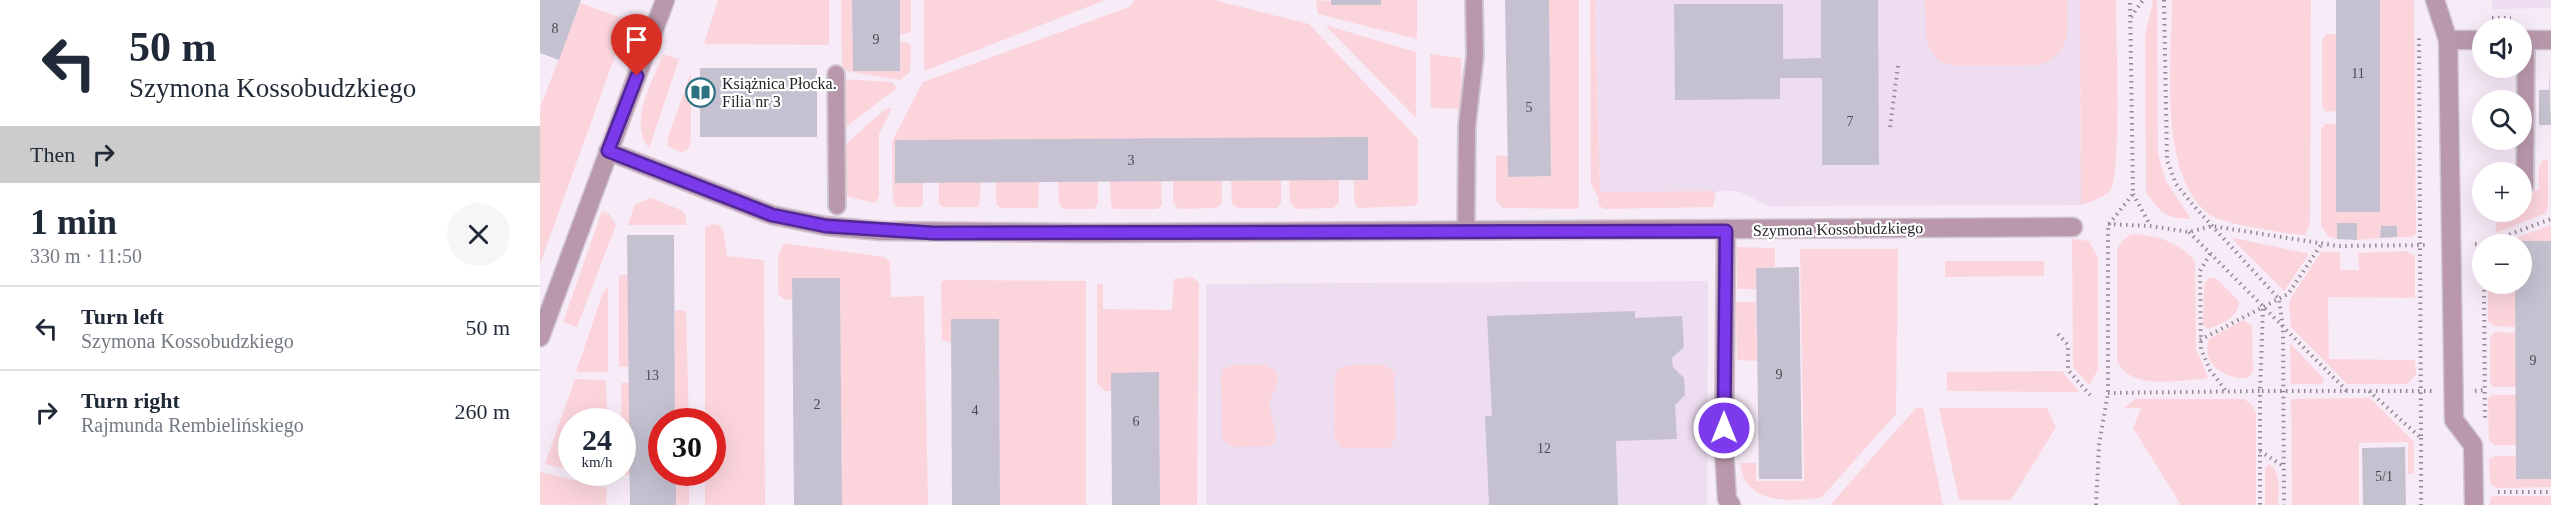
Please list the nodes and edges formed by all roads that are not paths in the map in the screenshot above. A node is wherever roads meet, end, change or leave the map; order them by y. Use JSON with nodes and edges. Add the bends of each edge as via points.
{"nodes":[{"id":1,"x":665,"y":0,"type":"edge"},
{"id":2,"x":1474,"y":0,"type":"edge"},
{"id":3,"x":2435,"y":0,"type":"edge"},
{"id":4,"x":2448,"y":40,"type":"junction"},
{"id":5,"x":2472,"y":40,"type":"edge"},
{"id":6,"x":2532,"y":40,"type":"edge"},
{"id":7,"x":2551,"y":40,"type":"edge"},
{"id":8,"x":836,"y":74,"type":"dead end"},
{"id":9,"x":2524,"y":78,"type":"edge"},
{"id":10,"x":608,"y":151,"type":"junction"},
{"id":11,"x":2525,"y":162,"type":"edge"},
{"id":12,"x":837,"y":206,"type":"dead end"},
{"id":13,"x":2073,"y":227,"type":"dead end"},
{"id":14,"x":1466,"y":231,"type":"junction"},
{"id":15,"x":1726,"y":231,"type":"junction"},
{"id":16,"x":540,"y":338,"type":"edge"},
{"id":17,"x":1731,"y":505,"type":"edge"},
{"id":18,"x":2474,"y":505,"type":"edge"}],
"edges":[{"from":1,"to":10,"type":"street"},
{"from":2,"to":14,"type":"lane"},
{"from":3,"to":4,"type":"street"},
{"from":4,"to":5,"type":"street"},
{"from":4,"to":18,"type":"street","via":[[2454,420],[2473,445]]},
{"from":6,"to":7,"type":"street"},
{"from":8,"to":12,"type":"lane"},
{"from":9,"to":11,"type":"lane"},
{"from":10,"to":14,"type":"street","name":"Szymona Kossobudzkiego","via":[[772,215],[826,226],[881,231]]},
{"from":10,"to":16,"type":"street"},
{"from":13,"to":15,"type":"street","name":"Szymona Kossobudzkiego"},
{"from":14,"to":15,"type":"street","name":"Szymona Kossobudzkiego"},
{"from":15,"to":17,"type":"street","via":[[1724,450],[1727,499]]}]}
